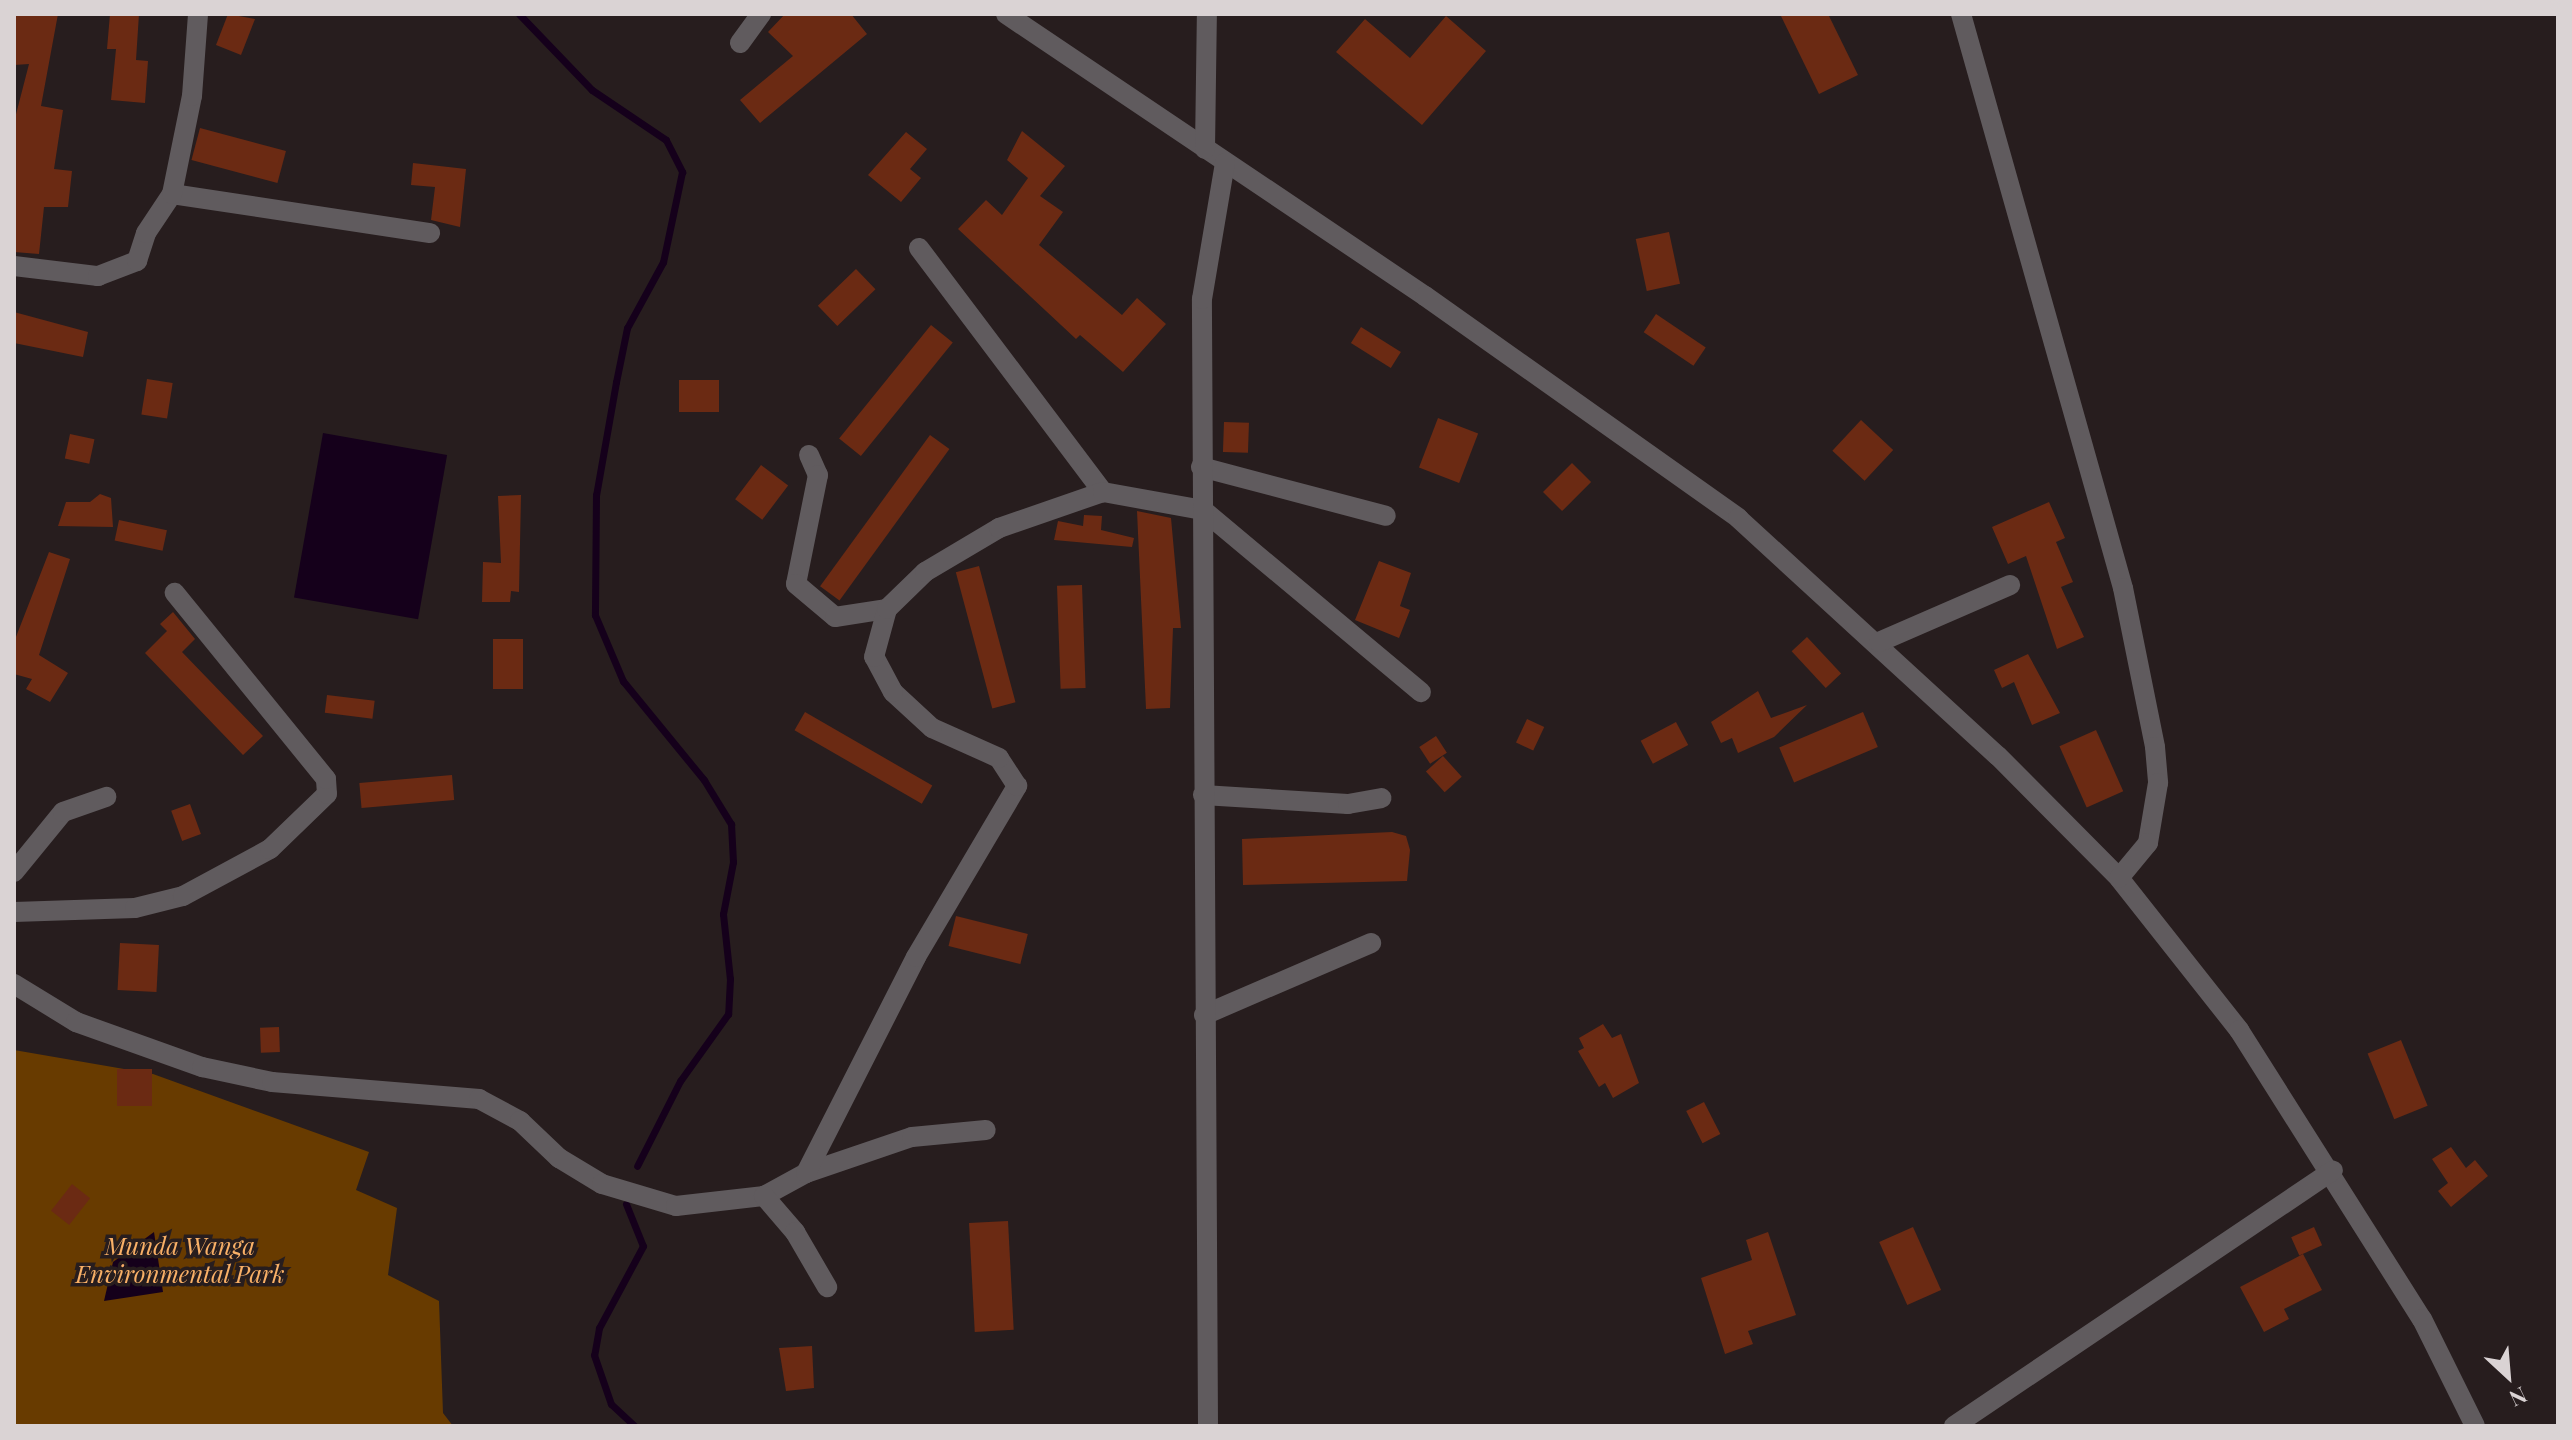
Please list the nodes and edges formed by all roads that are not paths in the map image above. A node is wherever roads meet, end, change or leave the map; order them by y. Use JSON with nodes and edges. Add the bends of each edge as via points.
{"nodes":[{"id":1,"x":198,"y":14,"type":"edge"},
{"id":2,"x":761,"y":14,"type":"edge"},
{"id":3,"x":1006,"y":14,"type":"edge"},
{"id":4,"x":1207,"y":14,"type":"edge"},
{"id":5,"x":1961,"y":14,"type":"edge"},
{"id":6,"x":740,"y":43,"type":"dead end"},
{"id":7,"x":1205,"y":149,"type":"junction"},
{"id":8,"x":1225,"y":163,"type":"junction"},
{"id":9,"x":172,"y":194,"type":"junction"},
{"id":10,"x":430,"y":233,"type":"dead end"},
{"id":11,"x":919,"y":248,"type":"dead end"},
{"id":12,"x":14,"y":266,"type":"edge"},
{"id":13,"x":809,"y":455,"type":"dead end"},
{"id":14,"x":1201,"y":467,"type":"junction"},
{"id":15,"x":1103,"y":492,"type":"junction"},
{"id":16,"x":1203,"y":510,"type":"junction"},
{"id":17,"x":1386,"y":516,"type":"dead end"},
{"id":18,"x":2010,"y":585,"type":"dead end"},
{"id":19,"x":175,"y":593,"type":"dead end"},
{"id":20,"x":887,"y":609,"type":"junction"},
{"id":21,"x":1879,"y":642,"type":"junction"},
{"id":22,"x":1421,"y":692,"type":"dead end"},
{"id":23,"x":1203,"y":795,"type":"junction"},
{"id":24,"x":106,"y":797,"type":"dead end"},
{"id":25,"x":1381,"y":798,"type":"dead end"},
{"id":26,"x":14,"y":872,"type":"edge"},
{"id":27,"x":2119,"y":878,"type":"junction"},
{"id":28,"x":14,"y":912,"type":"edge"},
{"id":29,"x":1371,"y":943,"type":"dead end"},
{"id":30,"x":14,"y":984,"type":"edge"},
{"id":31,"x":1204,"y":1015,"type":"junction"},
{"id":32,"x":986,"y":1130,"type":"dead end"},
{"id":33,"x":2333,"y":1170,"type":"junction"},
{"id":34,"x":806,"y":1173,"type":"junction"},
{"id":35,"x":764,"y":1196,"type":"junction"},
{"id":36,"x":827,"y":1287,"type":"dead end"},
{"id":37,"x":1208,"y":1426,"type":"edge"},
{"id":38,"x":1954,"y":1426,"type":"edge"},
{"id":39,"x":2475,"y":1426,"type":"edge"}],
"edges":[{"from":1,"to":9,"type":"street","via":[[192,96]]},
{"from":2,"to":6,"type":"street"},
{"from":3,"to":7,"type":"street"},
{"from":4,"to":7,"type":"street"},
{"from":5,"to":27,"type":"street","via":[[2123,588],[2155,747],[2158,783],[2148,843]]},
{"from":7,"to":8,"type":"street"},
{"from":8,"to":14,"type":"street","via":[[1204,273]]},
{"from":8,"to":21,"type":"street","via":[[1738,518]]},
{"from":9,"to":10,"type":"street"},
{"from":9,"to":12,"type":"street","via":[[146,233],[137,261],[124,271],[98,276]]},
{"from":11,"to":15,"type":"street"},
{"from":13,"to":20,"type":"street","via":[[818,475],[796,584],[835,617]]},
{"from":14,"to":16,"type":"street"},
{"from":14,"to":17,"type":"street"},
{"from":15,"to":16,"type":"street"},
{"from":15,"to":20,"type":"street","via":[[956,550]]},
{"from":16,"to":22,"type":"street"},
{"from":16,"to":23,"type":"street"},
{"from":18,"to":21,"type":"street"},
{"from":19,"to":28,"type":"street","via":[[326,779],[327,794],[270,849],[183,896],[135,908]]},
{"from":20,"to":34,"type":"street","via":[[874,657],[893,692],[932,728],[999,758],[1017,786],[916,957]]},
{"from":21,"to":27,"type":"street"},
{"from":23,"to":25,"type":"street","via":[[1348,804]]},
{"from":23,"to":31,"type":"street"},
{"from":24,"to":26,"type":"street","via":[[63,812]]},
{"from":27,"to":33,"type":"street","via":[[2239,1030]]},
{"from":29,"to":31,"type":"street"},
{"from":30,"to":35,"type":"street","via":[[76,1022],[202,1067],[272,1082],[479,1099],[520,1121],[559,1158],[602,1184],[676,1206]]},
{"from":31,"to":37,"type":"street"},
{"from":32,"to":34,"type":"street","via":[[912,1137]]},
{"from":33,"to":38,"type":"street"},
{"from":33,"to":39,"type":"street","via":[[2422,1319]]},
{"from":34,"to":35,"type":"street"},
{"from":35,"to":36,"type":"street","via":[[795,1232]]}]}
